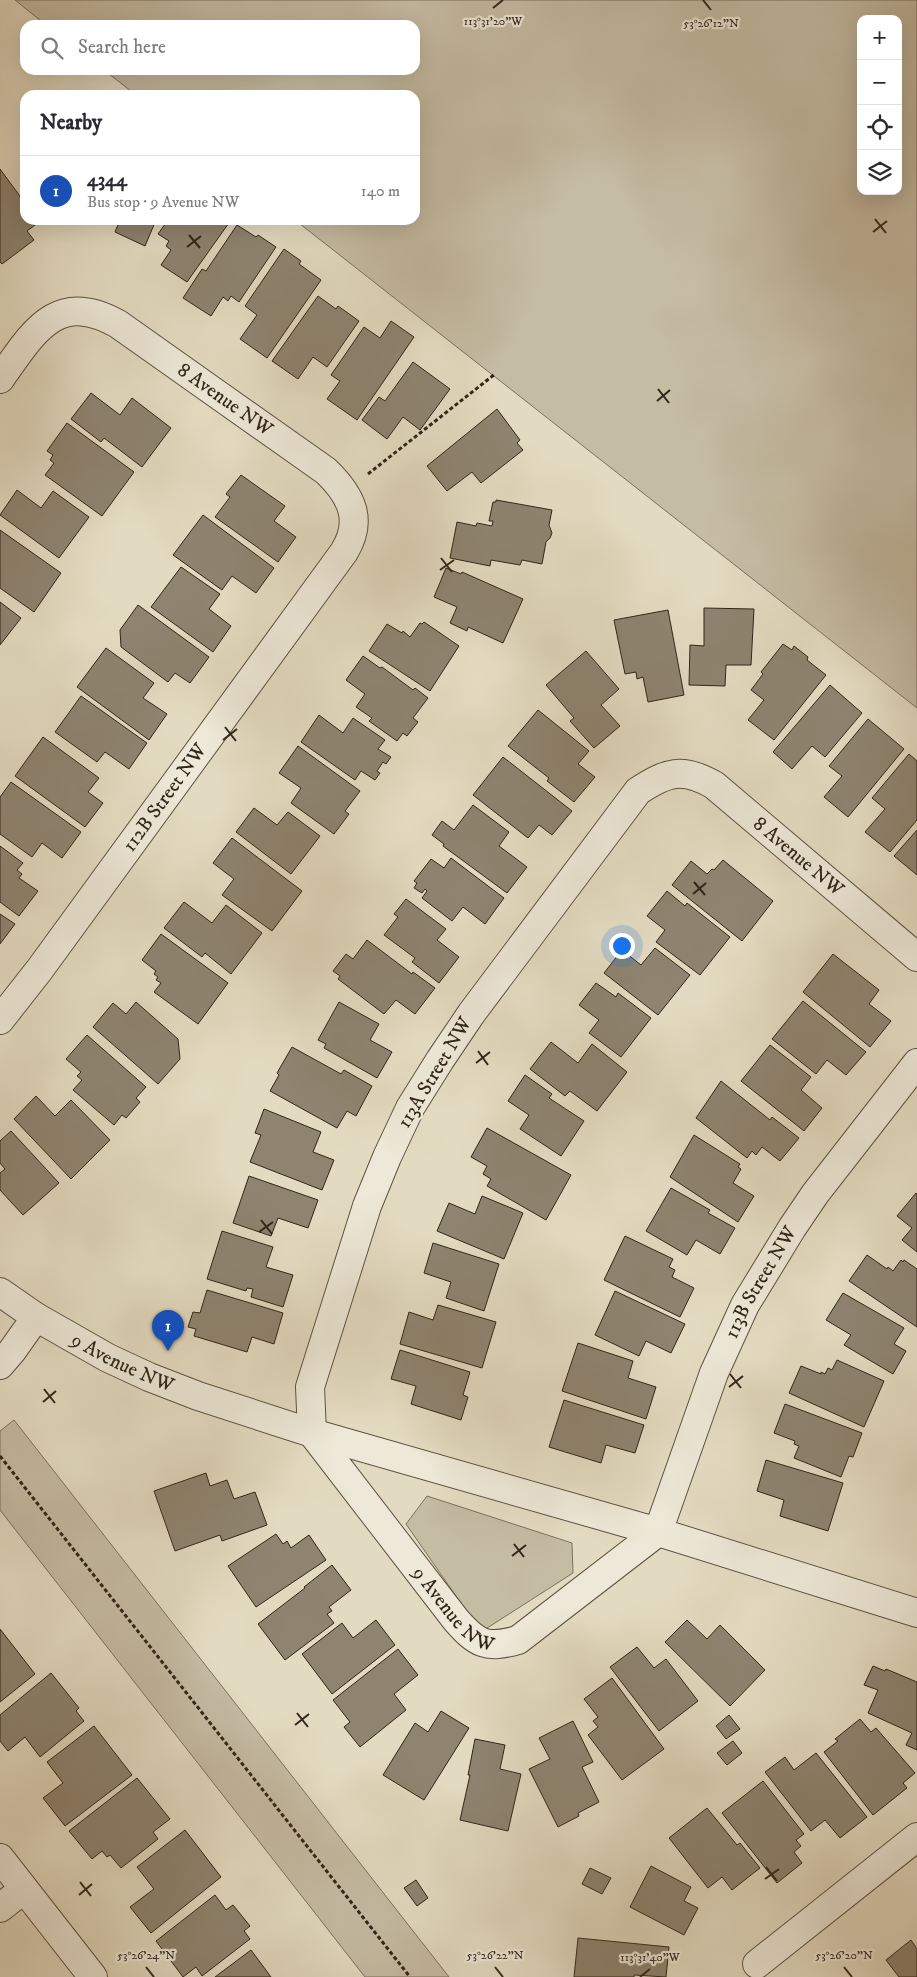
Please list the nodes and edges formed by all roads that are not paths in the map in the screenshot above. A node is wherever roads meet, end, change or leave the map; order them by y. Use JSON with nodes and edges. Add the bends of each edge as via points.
{"nodes":[{"id":1,"x":0,"y":379,"type":"edge"},
{"id":2,"x":355,"y":522,"type":"joint"},
{"id":3,"x":671,"y":773,"type":"joint"},
{"id":4,"x":917,"y":958,"type":"edge"},
{"id":5,"x":0,"y":1020,"type":"edge"},
{"id":6,"x":917,"y":1063,"type":"edge"},
{"id":7,"x":0,"y":1292,"type":"edge"},
{"id":8,"x":36,"y":1317,"type":"junction"},
{"id":9,"x":0,"y":1365,"type":"edge"},
{"id":10,"x":312,"y":1433,"type":"junction"},
{"id":11,"x":658,"y":1532,"type":"junction"},
{"id":12,"x":917,"y":1613,"type":"edge"},
{"id":13,"x":917,"y":1837,"type":"edge"},
{"id":14,"x":0,"y":1858,"type":"edge"},
{"id":15,"x":24,"y":1889,"type":"junction"},
{"id":16,"x":0,"y":1908,"type":"edge"},
{"id":17,"x":757,"y":1964,"type":"dead end"},
{"id":18,"x":93,"y":1977,"type":"edge"}],
"edges":[{"from":1,"to":2,"type":"street","name":"8 Avenue NW","via":[[43,325],[70,311],[103,315],[326,471],[344,493]]},
{"from":2,"to":5,"type":"street","name":"112B Street NW","via":[[350,543],[344,552]]},
{"from":3,"to":4,"type":"street","name":"8 Avenue NW","via":[[686,773],[714,785]]},
{"from":3,"to":10,"type":"street","name":"113A Street NW","via":[[638,791],[471,1014],[410,1108],[367,1206],[310,1387]]},
{"from":6,"to":11,"type":"street","name":"113B Street NW","via":[[815,1194],[745,1305],[714,1373]]},
{"from":7,"to":8,"type":"street","name":"9 Avenue NW"},
{"from":8,"to":9,"type":"street"},
{"from":8,"to":10,"type":"street","name":"9 Avenue NW","via":[[149,1377]]},
{"from":10,"to":11,"type":"street","name":"9 Avenue NW"},
{"from":10,"to":11,"type":"street","name":"9 Avenue NW","via":[[456,1620],[469,1635],[483,1643],[499,1645],[518,1640]]},
{"from":11,"to":12,"type":"street","name":"9 Avenue NW"},
{"from":13,"to":17,"type":"street"},
{"from":14,"to":15,"type":"street"},
{"from":15,"to":16,"type":"street"},
{"from":15,"to":18,"type":"street"}]}
